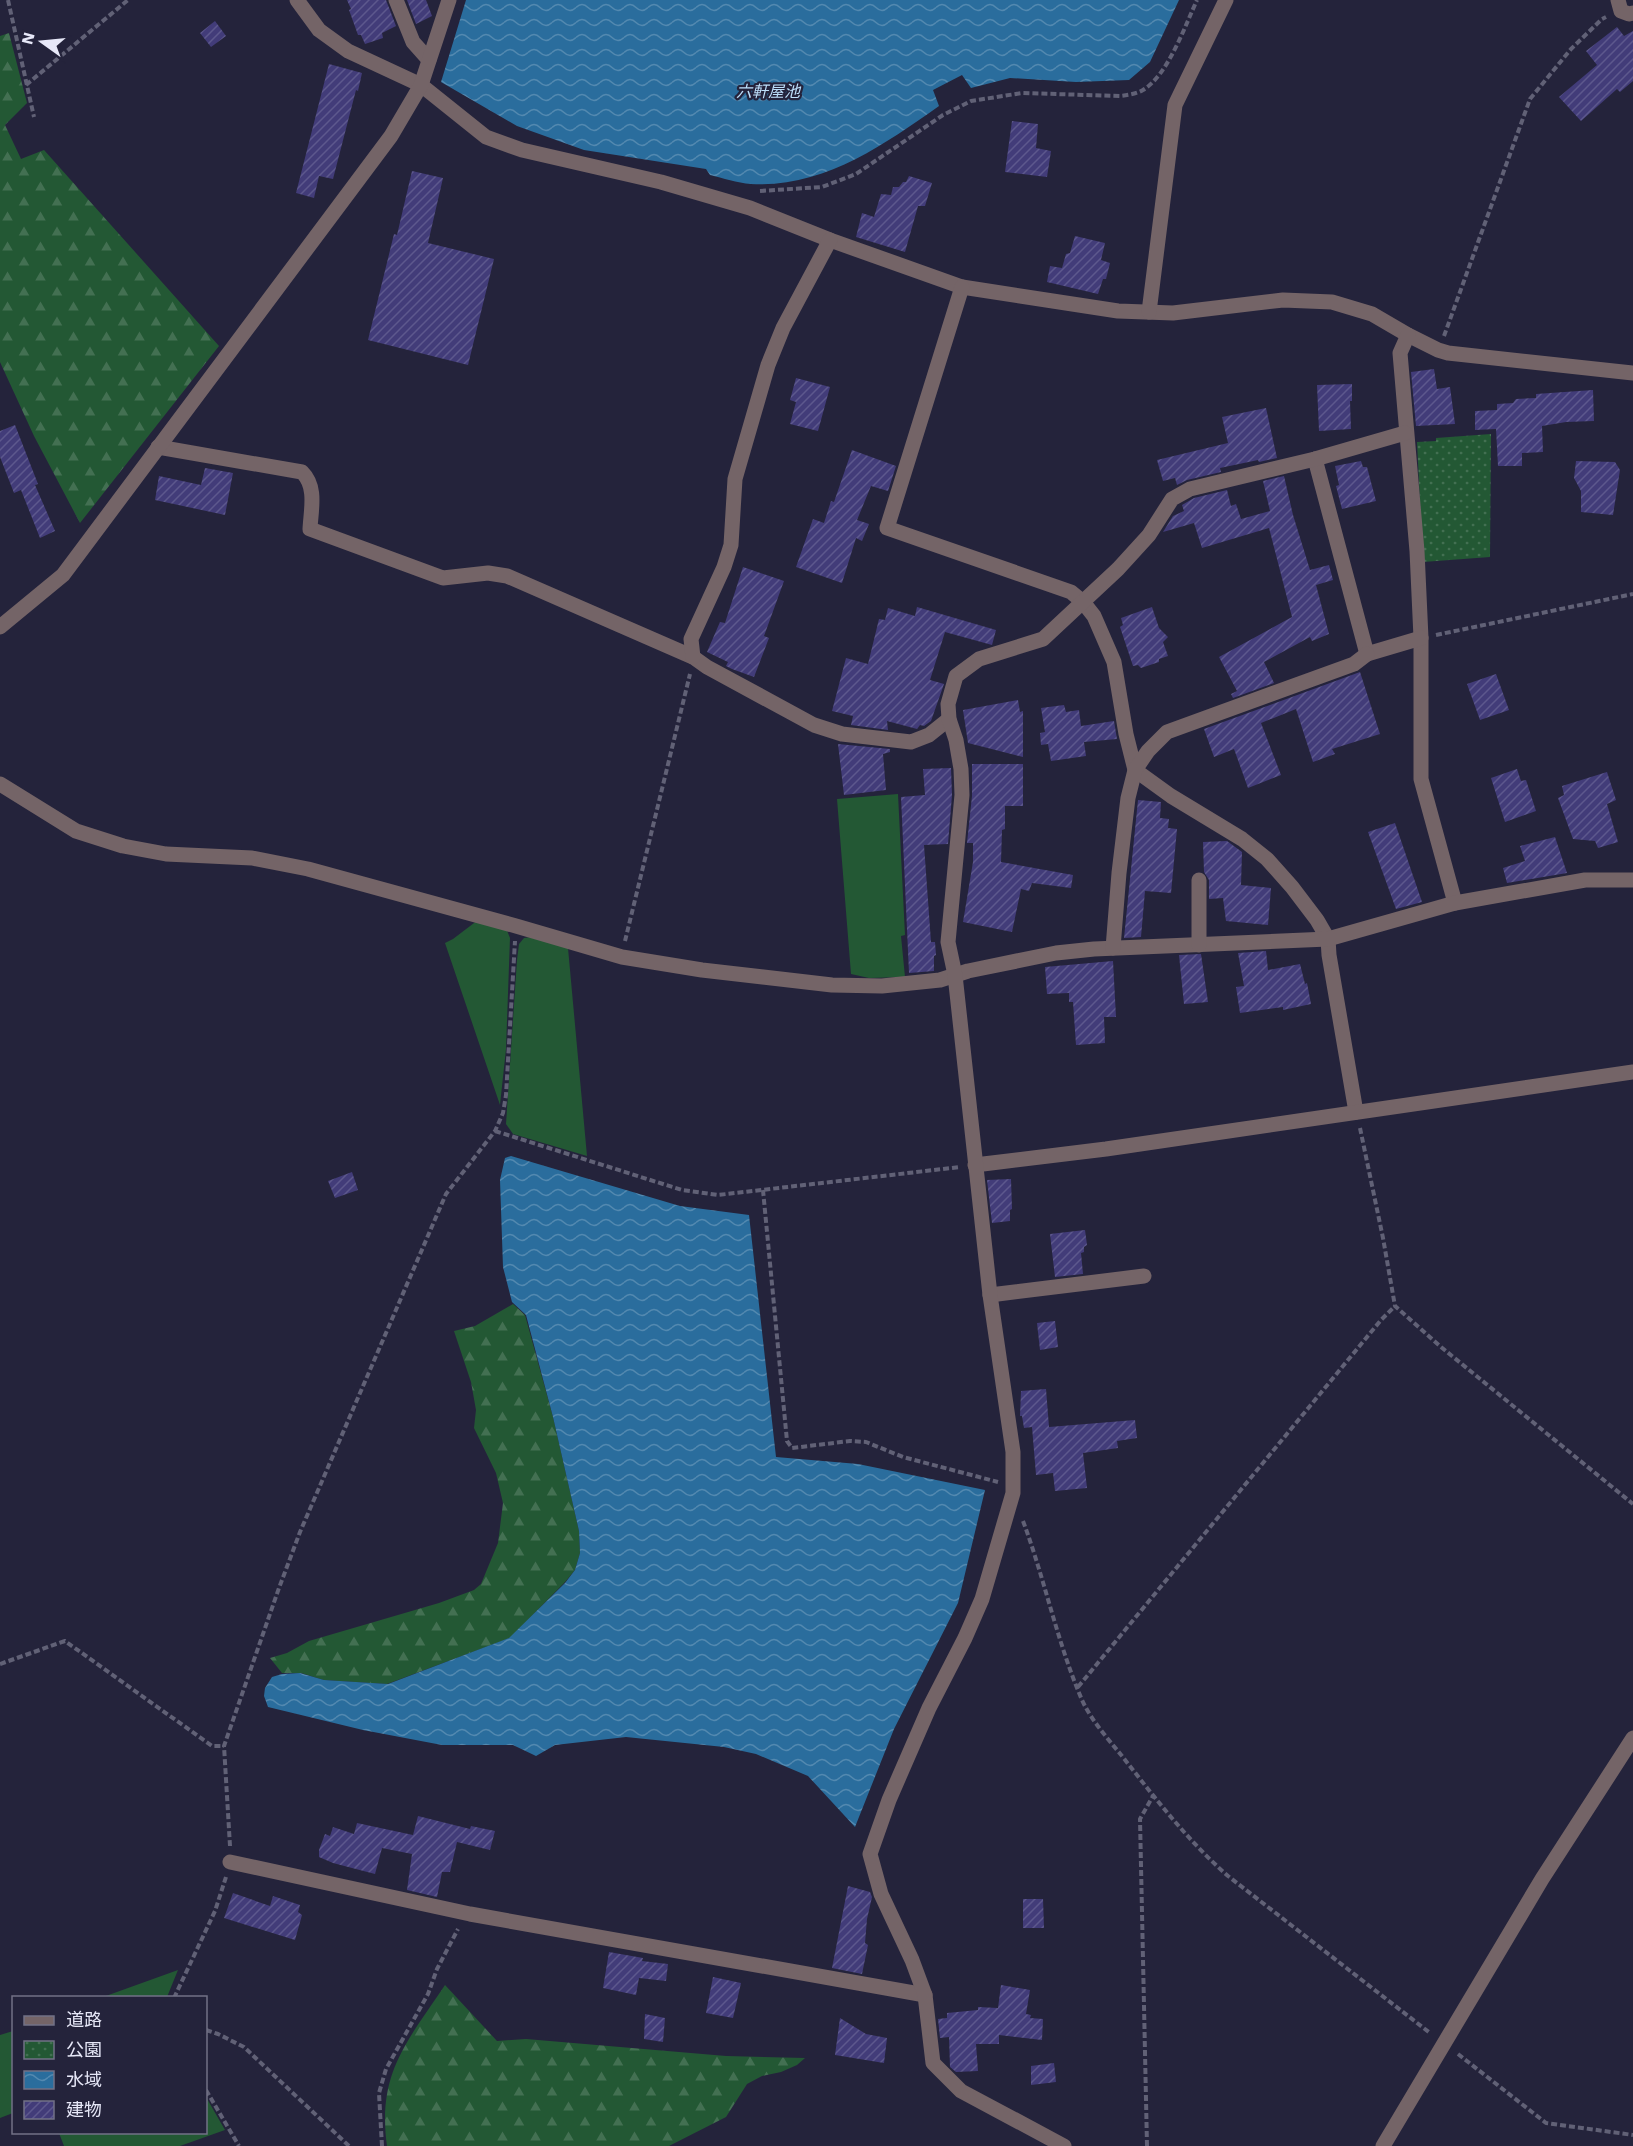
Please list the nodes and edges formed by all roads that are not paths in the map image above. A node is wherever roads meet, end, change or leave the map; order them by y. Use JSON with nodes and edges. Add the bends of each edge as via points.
{"nodes":[{"id":1,"x":297,"y":0,"type":"edge"},
{"id":2,"x":396,"y":0,"type":"edge"},
{"id":3,"x":449,"y":0,"type":"edge"},
{"id":4,"x":1226,"y":0,"type":"edge"},
{"id":5,"x":429,"y":60,"type":"junction"},
{"id":6,"x":421,"y":85,"type":"junction"},
{"id":7,"x":830,"y":240,"type":"junction"},
{"id":8,"x":962,"y":286,"type":"junction"},
{"id":9,"x":1149,"y":312,"type":"junction"},
{"id":10,"x":1408,"y":335,"type":"junction"},
{"id":11,"x":1633,"y":373,"type":"edge"},
{"id":12,"x":1405,"y":433,"type":"junction"},
{"id":13,"x":158,"y":447,"type":"junction"},
{"id":14,"x":1315,"y":459,"type":"junction"},
{"id":15,"x":1083,"y":602,"type":"junction"},
{"id":16,"x":0,"y":627,"type":"edge"},
{"id":17,"x":1421,"y":638,"type":"junction"},
{"id":18,"x":1367,"y":654,"type":"junction"},
{"id":19,"x":693,"y":657,"type":"junction"},
{"id":20,"x":949,"y":719,"type":"junction"},
{"id":21,"x":1135,"y":770,"type":"junction"},
{"id":22,"x":0,"y":783,"type":"edge"},
{"id":23,"x":1199,"y":880,"type":"dead end"},
{"id":24,"x":1633,"y":880,"type":"edge"},
{"id":25,"x":1455,"y":903,"type":"junction"},
{"id":26,"x":1328,"y":939,"type":"junction"},
{"id":27,"x":1199,"y":945,"type":"junction"},
{"id":28,"x":1113,"y":948,"type":"junction"},
{"id":29,"x":955,"y":975,"type":"junction"},
{"id":30,"x":1633,"y":1072,"type":"edge"},
{"id":31,"x":1356,"y":1112,"type":"junction"},
{"id":32,"x":975,"y":1165,"type":"junction"},
{"id":33,"x":1144,"y":1276,"type":"dead end"},
{"id":34,"x":990,"y":1295,"type":"junction"},
{"id":35,"x":1633,"y":1738,"type":"edge"},
{"id":36,"x":230,"y":1862,"type":"road end"},
{"id":37,"x":925,"y":1995,"type":"junction"},
{"id":38,"x":1064,"y":2146,"type":"edge"},
{"id":39,"x":1383,"y":2146,"type":"edge"}],
"edges":[{"from":1,"to":6,"type":"street","via":[[319,30],[348,51]]},
{"from":2,"to":5,"type":"street","via":[[413,42]]},
{"from":3,"to":5,"type":"street"},
{"from":4,"to":9,"type":"street","via":[[1174,105]]},
{"from":5,"to":6,"type":"street"},
{"from":6,"to":7,"type":"street","via":[[486,137],[522,150],[661,182],[750,208]]},
{"from":6,"to":13,"type":"street","via":[[384,145]]},
{"from":7,"to":8,"type":"street"},
{"from":7,"to":19,"type":"street","via":[[768,364],[735,479],[731,545],[691,639]]},
{"from":8,"to":9,"type":"street","via":[[1118,311]]},
{"from":8,"to":15,"type":"street","via":[[887,528],[1071,592]]},
{"from":9,"to":10,"type":"street","via":[[1173,313],[1283,300],[1332,302],[1372,314]]},
{"from":10,"to":11,"type":"street","via":[[1448,353]]},
{"from":10,"to":12,"type":"street","via":[[1400,353]]},
{"from":12,"to":14,"type":"street"},
{"from":12,"to":17,"type":"street"},
{"from":13,"to":16,"type":"street","via":[[63,575]]},
{"from":13,"to":19,"type":"street","via":[[302,472],[312,491],[310,529],[443,578],[488,573],[507,576]]},
{"from":14,"to":15,"type":"street","via":[[1190,489],[1172,499],[1149,535]]},
{"from":14,"to":18,"type":"street"},
{"from":15,"to":20,"type":"street","via":[[1043,639],[979,659],[956,676],[948,704]]},
{"from":15,"to":21,"type":"street","via":[[1094,616],[1114,662]]},
{"from":17,"to":18,"type":"street"},
{"from":17,"to":25,"type":"street","via":[[1420,779]]},
{"from":18,"to":21,"type":"street","via":[[1354,664],[1167,732]]},
{"from":19,"to":20,"type":"street","via":[[814,725],[842,734],[911,742],[929,735]]},
{"from":20,"to":29,"type":"street","via":[[962,769],[948,942]]},
{"from":21,"to":26,"type":"street","via":[[1267,859]]},
{"from":21,"to":28,"type":"street","via":[[1124,830]]},
{"from":22,"to":29,"type":"street","via":[[76,831],[123,846],[166,854],[252,858],[308,869],[622,957],[832,985],[882,986]]},
{"from":23,"to":27,"type":"street"},
{"from":24,"to":25,"type":"street","via":[[1585,880]]},
{"from":25,"to":26,"type":"street"},
{"from":26,"to":27,"type":"street"},
{"from":26,"to":31,"type":"street"},
{"from":27,"to":28,"type":"street"},
{"from":28,"to":29,"type":"street","via":[[1056,953]]},
{"from":29,"to":32,"type":"street"},
{"from":30,"to":31,"type":"street"},
{"from":31,"to":32,"type":"street"},
{"from":32,"to":34,"type":"street"},
{"from":33,"to":34,"type":"street"},
{"from":34,"to":37,"type":"street","via":[[1013,1452],[1013,1493],[982,1599],[929,1708],[870,1854],[881,1894]]},
{"from":35,"to":39,"type":"street","via":[[1542,1879]]},
{"from":36,"to":37,"type":"street","via":[[467,1913]]},
{"from":37,"to":38,"type":"street","via":[[933,2063],[961,2091]]}]}
